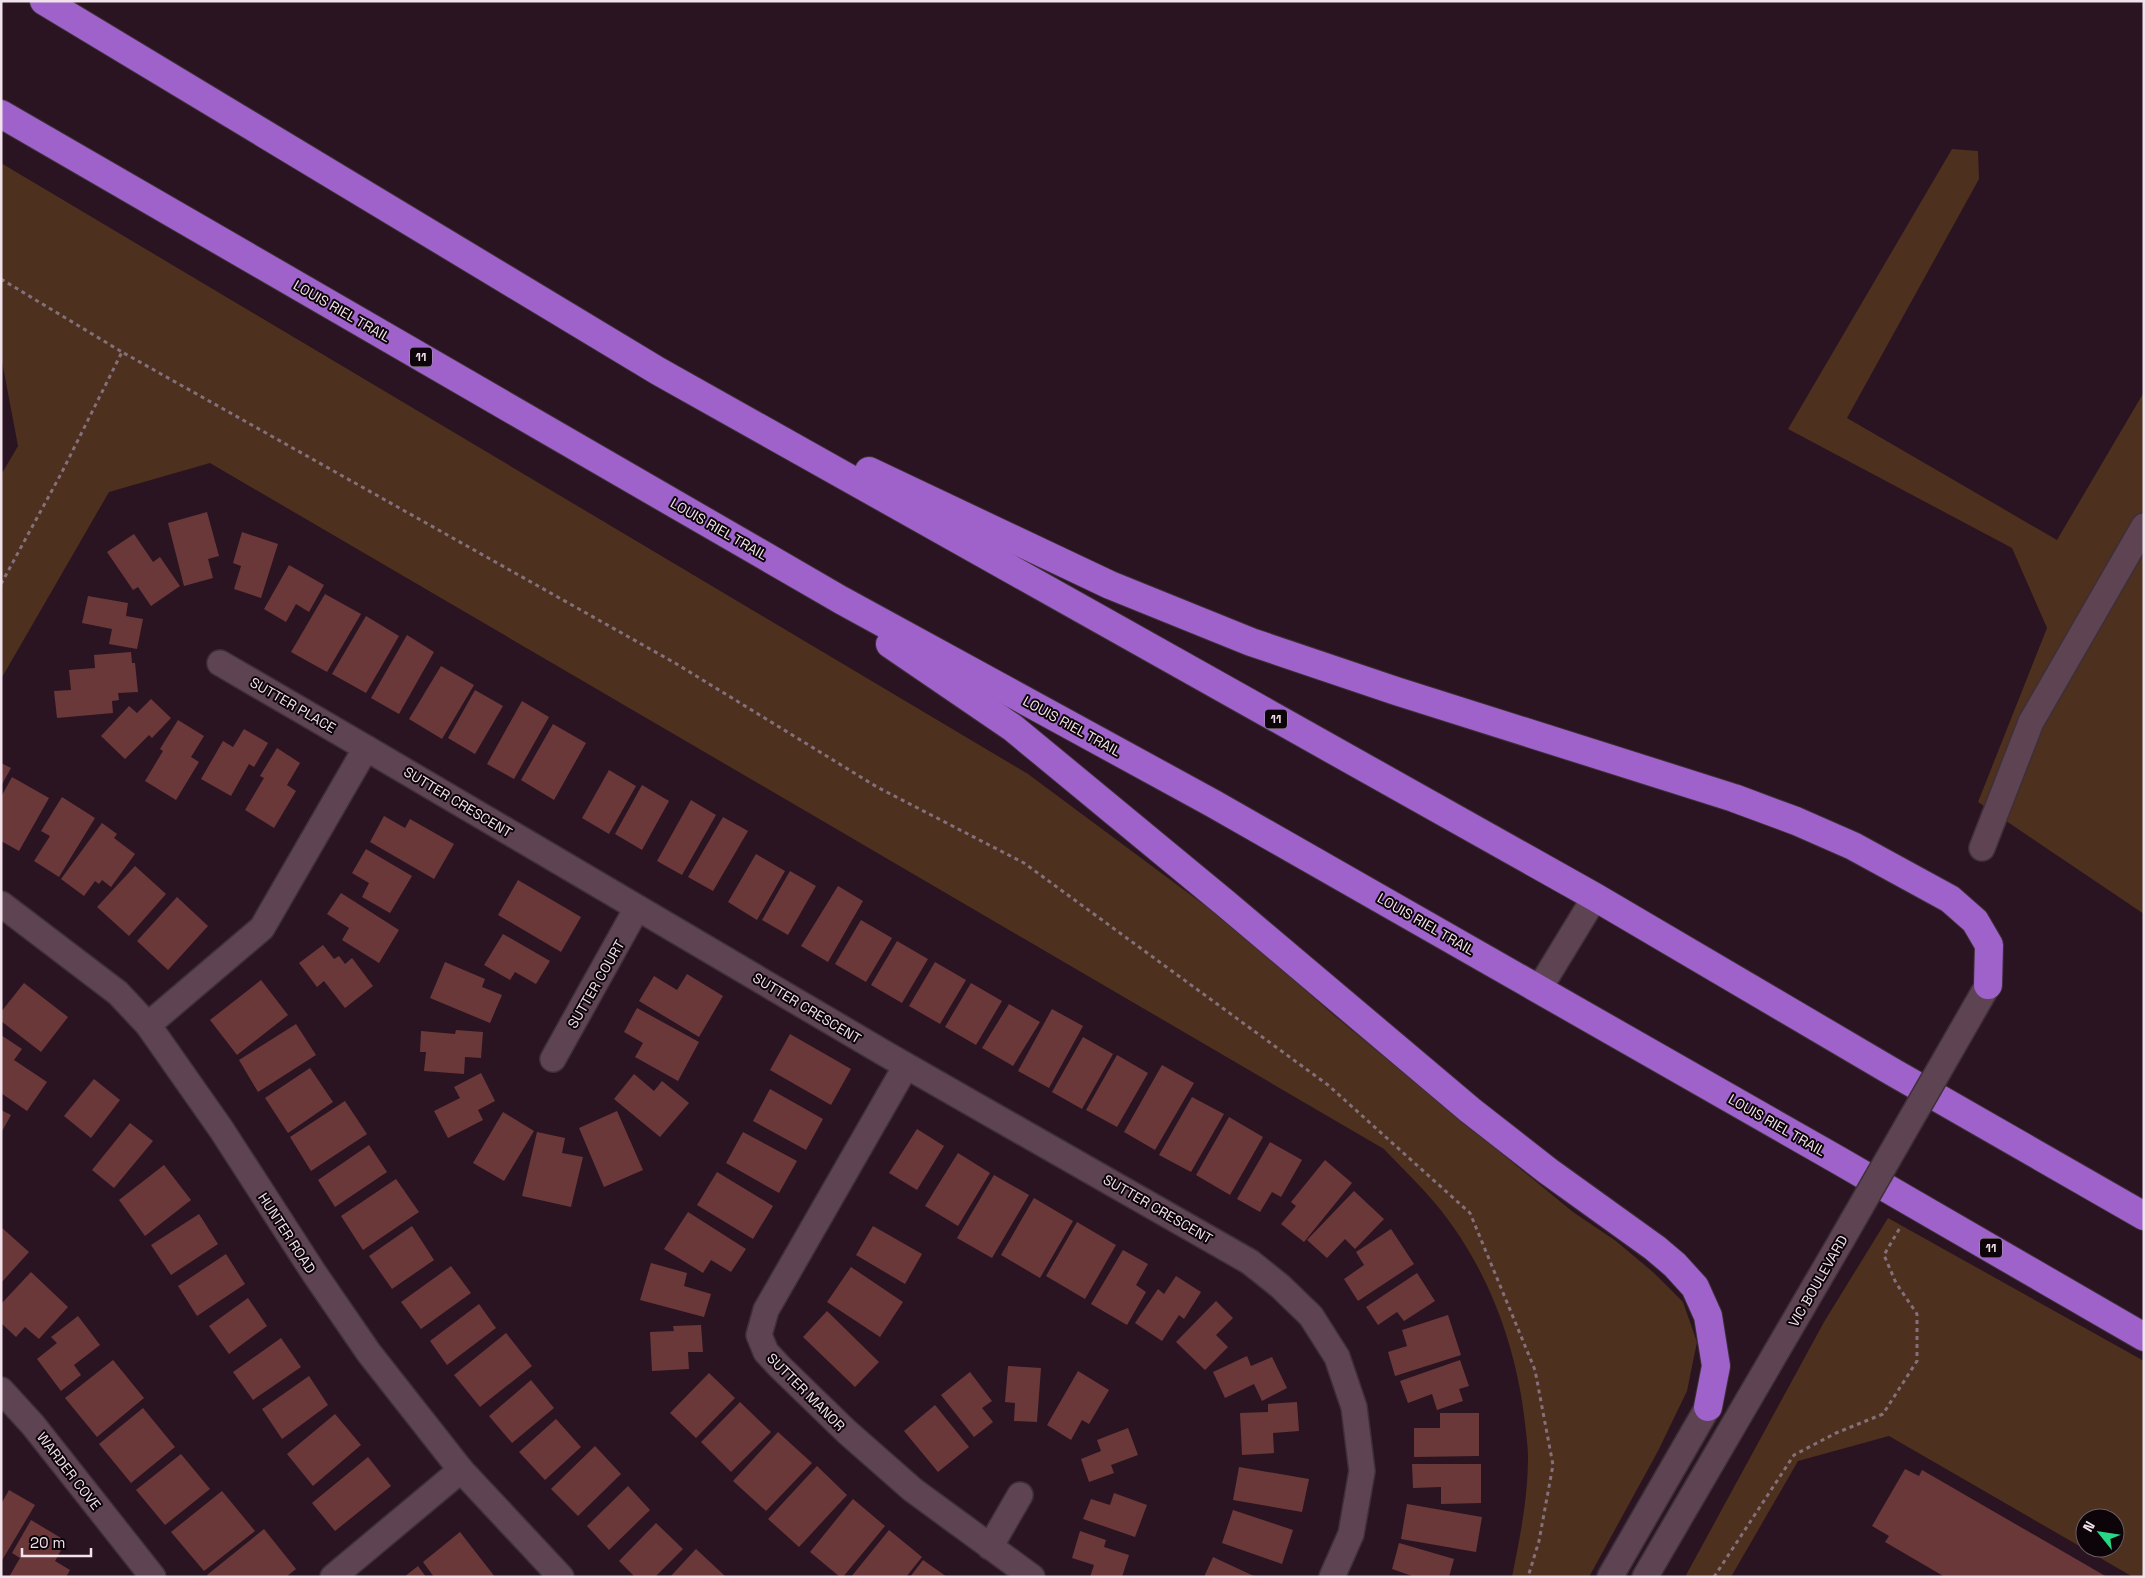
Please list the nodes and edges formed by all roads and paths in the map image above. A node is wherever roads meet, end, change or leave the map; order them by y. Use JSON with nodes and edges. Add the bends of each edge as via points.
{"nodes":[{"id":1,"x":44,"y":1,"type":"edge"},
{"id":2,"x":1,"y":114,"type":"edge"},
{"id":3,"x":1,"y":279,"type":"edge"},
{"id":4,"x":122,"y":352,"type":"junction"},
{"id":5,"x":658,"y":371,"type":"junction"},
{"id":6,"x":2144,"y":526,"type":"edge"},
{"id":7,"x":1,"y":584,"type":"edge"},
{"id":8,"x":841,"y":600,"type":"junction"},
{"id":9,"x":220,"y":663,"type":"dead end"},
{"id":10,"x":366,"y":748,"type":"junction"},
{"id":11,"x":1982,"y":848,"type":"dead end"},
{"id":12,"x":1595,"y":898,"type":"junction"},
{"id":13,"x":637,"y":908,"type":"junction"},
{"id":14,"x":3,"y":910,"type":"edge"},
{"id":15,"x":1988,"y":985,"type":"joint"},
{"id":16,"x":1539,"y":989,"type":"junction"},
{"id":17,"x":148,"y":1025,"type":"junction"},
{"id":18,"x":553,"y":1059,"type":"dead end"},
{"id":19,"x":906,"y":1066,"type":"junction"},
{"id":20,"x":1913,"y":1203,"type":"junction"},
{"id":21,"x":2144,"y":1216,"type":"edge"},
{"id":22,"x":2144,"y":1337,"type":"edge"},
{"id":23,"x":1,"y":1390,"type":"edge"},
{"id":24,"x":1708,"y":1407,"type":"joint"},
{"id":25,"x":461,"y":1470,"type":"junction"},
{"id":26,"x":1020,"y":1495,"type":"dead end"},
{"id":27,"x":990,"y":1547,"type":"junction"},
{"id":28,"x":152,"y":1577,"type":"edge"},
{"id":29,"x":333,"y":1577,"type":"edge"},
{"id":30,"x":561,"y":1577,"type":"edge"},
{"id":31,"x":1032,"y":1577,"type":"edge"},
{"id":32,"x":1332,"y":1577,"type":"edge"},
{"id":33,"x":1528,"y":1577,"type":"edge"},
{"id":34,"x":1610,"y":1577,"type":"edge"},
{"id":35,"x":1645,"y":1577,"type":"edge"},
{"id":36,"x":1714,"y":1577,"type":"edge"}],
"edges":[{"from":1,"to":5,"type":"highway","number":"11"},
{"from":2,"to":8,"type":"highway","name":"LOUIS RIEL TRAIL","number":"11"},
{"from":3,"to":4,"type":"path"},
{"from":4,"to":7,"type":"path"},
{"from":4,"to":33,"type":"path","via":[[675,663],[877,787],[1024,863],[1328,1085],[1470,1213],[1527,1351],[1534,1370],[1553,1465],[1539,1542]]},
{"from":5,"to":12,"type":"highway","number":"11"},
{"from":5,"to":15,"type":"highway","via":[[1110,585],[1251,642],[1734,798],[1853,846],[1950,899],[1975,921],[1989,945]]},
{"from":6,"to":11,"type":"street","via":[[2031,722]]},
{"from":8,"to":16,"type":"highway","name":"LOUIS RIEL TRAIL","number":"11","via":[[1214,804]]},
{"from":8,"to":24,"type":"highway","via":[[873,633],[1013,728],[1470,1110],[1676,1265],[1695,1287],[1708,1316],[1716,1366]]},
{"from":9,"to":10,"type":"street","name":"SUTTER PLACE"},
{"from":10,"to":13,"type":"street","name":"SUTTER CRESCENT"},
{"from":10,"to":17,"type":"street","via":[[262,928]]},
{"from":12,"to":16,"type":"street"},
{"from":12,"to":21,"type":"highway","number":"11"},
{"from":13,"to":18,"type":"street","name":"SUTTER COURT"},
{"from":13,"to":19,"type":"street","name":"SUTTER CRESCENT"},
{"from":14,"to":17,"type":"street","name":"HUNTER ROAD","via":[[118,994]]},
{"from":15,"to":35,"type":"street","name":"VIC BOULEVARD","bridge":true},
{"from":16,"to":20,"type":"highway","name":"LOUIS RIEL TRAIL","number":"11"},
{"from":17,"to":25,"type":"street","name":"HUNTER ROAD","via":[[369,1353]]},
{"from":19,"to":27,"type":"street","name":"SUTTER MANOR","via":[[766,1310],[759,1335],[766,1352],[847,1432],[913,1490]]},
{"from":19,"to":32,"type":"street","name":"SUTTER CRESCENT","via":[[1250,1262],[1311,1316],[1337,1357],[1354,1407],[1362,1471],[1351,1534]]},
{"from":20,"to":22,"type":"highway","name":"LOUIS RIEL TRAIL","number":"11"},
{"from":20,"to":36,"type":"path","via":[[1884,1255],[1896,1282],[1918,1314],[1917,1361],[1883,1414],[1794,1455]]},
{"from":23,"to":28,"type":"street","name":"WARDER COVE","via":[[33,1425]]},
{"from":24,"to":34,"type":"street"},
{"from":25,"to":29,"type":"street"},
{"from":25,"to":30,"type":"street","name":"HUNTER ROAD"},
{"from":26,"to":27,"type":"street"},
{"from":27,"to":31,"type":"street","name":"SUTTER MANOR"}]}
